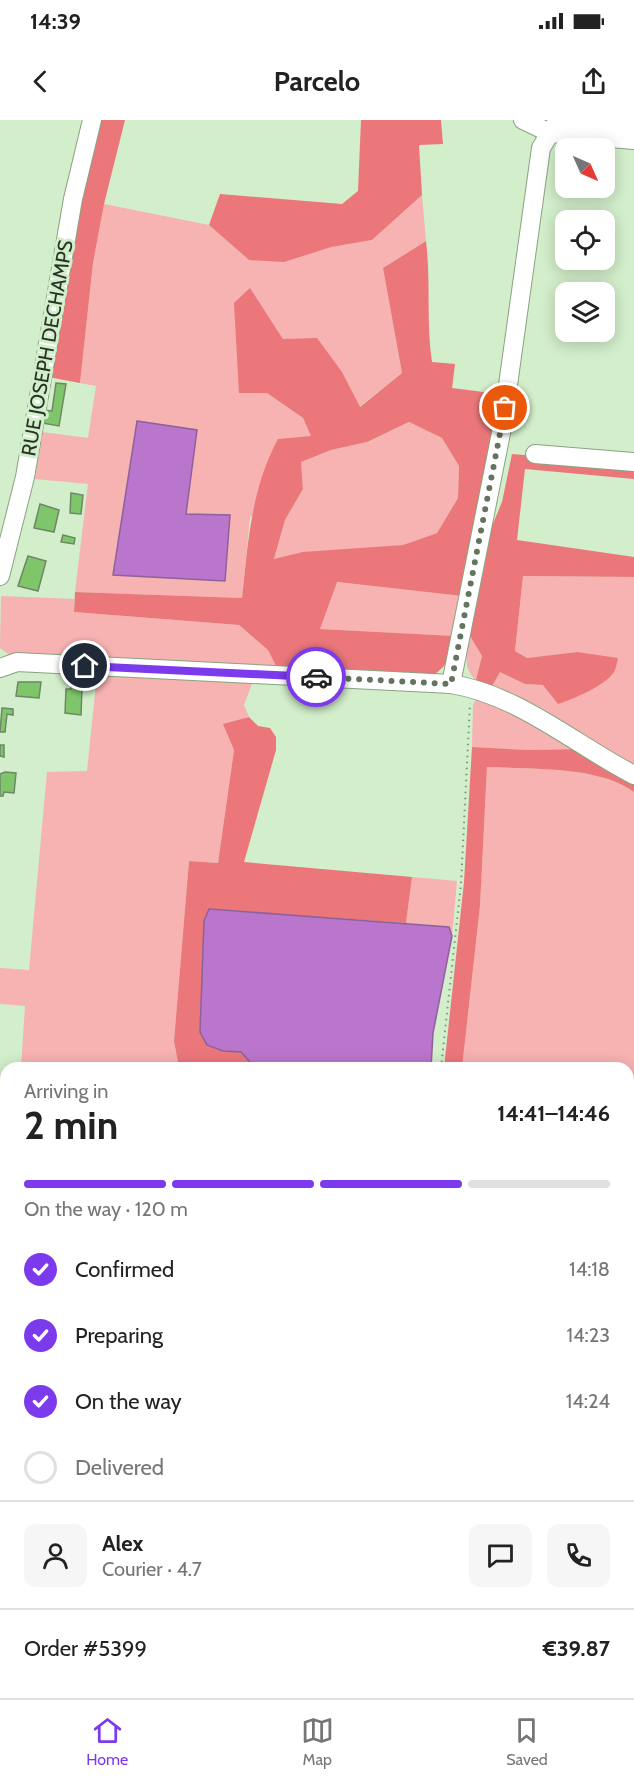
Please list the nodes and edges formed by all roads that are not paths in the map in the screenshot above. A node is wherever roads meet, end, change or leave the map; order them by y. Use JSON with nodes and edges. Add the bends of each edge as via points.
{"nodes":[{"id":1,"x":92,"y":120,"type":"edge"},
{"id":2,"x":523,"y":120,"type":"edge"},
{"id":3,"x":566,"y":120,"type":"edge"},
{"id":4,"x":554,"y":126,"type":"edge"},
{"id":5,"x":634,"y":128,"type":"edge"},
{"id":6,"x":634,"y":140,"type":"edge"},
{"id":7,"x":535,"y":454,"type":"dead end"},
{"id":8,"x":634,"y":462,"type":"edge"},
{"id":9,"x":0,"y":576,"type":"edge"},
{"id":10,"x":0,"y":654,"type":"edge"},
{"id":11,"x":8,"y":665,"type":"edge"},
{"id":12,"x":451,"y":684,"type":"junction"},
{"id":13,"x":634,"y":775,"type":"edge"}],
"edges":[{"from":1,"to":9,"type":"street","name":"RUE JOSEPH DECHAMPS","via":[[73,200],[25,477]]},
{"from":2,"to":4,"type":"street"},
{"from":3,"to":5,"type":"street"},
{"from":4,"to":6,"type":"street"},
{"from":4,"to":12,"type":"street","via":[[541,148],[502,428]]},
{"from":7,"to":8,"type":"street"},
{"from":10,"to":11,"type":"street"},
{"from":11,"to":12,"type":"street"},
{"from":12,"to":13,"type":"street","via":[[504,700]]}]}
